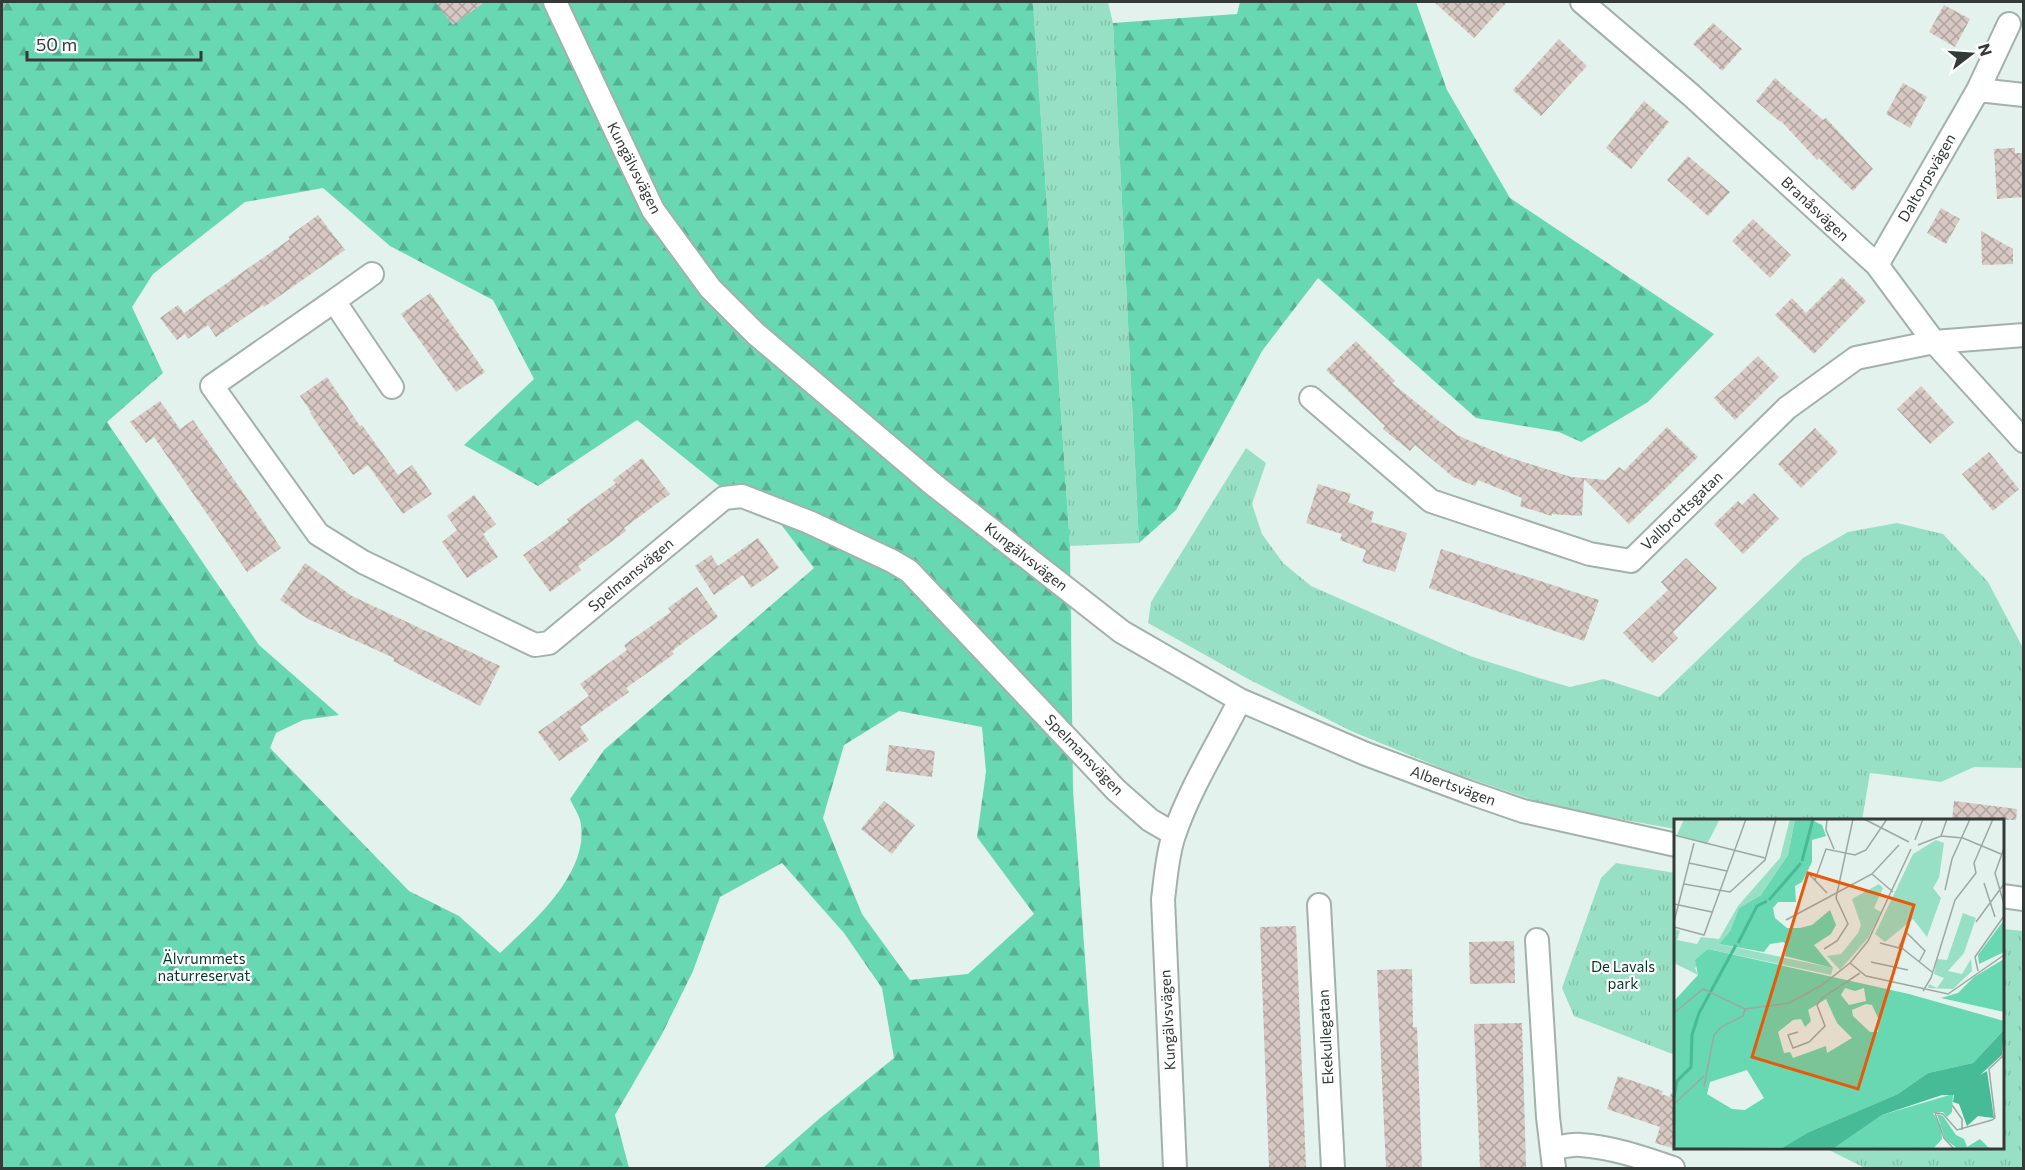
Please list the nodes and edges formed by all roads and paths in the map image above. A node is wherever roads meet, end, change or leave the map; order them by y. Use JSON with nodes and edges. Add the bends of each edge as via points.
{"nodes":[{"id":1,"x":555,"y":2,"type":"edge"},
{"id":2,"x":1582,"y":2,"type":"edge"},
{"id":3,"x":2009,"y":24,"type":"dead end"},
{"id":4,"x":1978,"y":90,"type":"junction"},
{"id":5,"x":2024,"y":95,"type":"edge"},
{"id":6,"x":1877,"y":265,"type":"junction"},
{"id":7,"x":372,"y":274,"type":"dead end"},
{"id":8,"x":334,"y":301,"type":"junction"},
{"id":9,"x":2024,"y":335,"type":"edge"},
{"id":10,"x":1934,"y":342,"type":"junction"},
{"id":11,"x":392,"y":387,"type":"dead end"},
{"id":12,"x":1311,"y":398,"type":"dead end"},
{"id":13,"x":2024,"y":441,"type":"edge"},
{"id":14,"x":1240,"y":700,"type":"junction"},
{"id":15,"x":1174,"y":834,"type":"junction"},
{"id":16,"x":1674,"y":845,"type":"edge"},
{"id":17,"x":2004,"y":896,"type":"edge"},
{"id":18,"x":2024,"y":899,"type":"edge"},
{"id":19,"x":1319,"y":905,"type":"dead end"},
{"id":20,"x":1537,"y":940,"type":"dead end"},
{"id":21,"x":1553,"y":1159,"type":"edge"},
{"id":22,"x":1175,"y":1168,"type":"edge"},
{"id":23,"x":1333,"y":1168,"type":"edge"},
{"id":24,"x":1673,"y":1168,"type":"edge"}],
"edges":[{"from":1,"to":14,"type":"street","name":"Kungälvsvägen","via":[[653,210],[710,288],[756,334],[934,485],[1122,632]]},
{"from":2,"to":6,"type":"street","name":"Branåsvägen","via":[[1691,95]]},
{"from":3,"to":4,"type":"street","name":"Daltorpsvägen"},
{"from":4,"to":5,"type":"street"},
{"from":4,"to":6,"type":"street","name":"Daltorpsvägen"},
{"from":6,"to":10,"type":"street","name":"Branåsvägen"},
{"from":7,"to":8,"type":"street","name":"Spelmansvägen"},
{"from":8,"to":11,"type":"street"},
{"from":8,"to":15,"type":"street","name":"Spelmansvägen","via":[[212,386],[318,534],[363,562],[535,645],[549,643],[724,498],[742,496],[809,522],[909,572],[1116,790],[1150,820]]},
{"from":9,"to":10,"type":"street","name":"Vallbrottsgatan"},
{"from":10,"to":12,"type":"street","name":"Vallbrottsgatan","via":[[1856,358],[1839,370],[1788,408],[1631,561],[1590,554],[1431,501]]},
{"from":10,"to":13,"type":"street","name":"Branåsvägen"},
{"from":14,"to":15,"type":"street","name":"Kungälvsvägen"},
{"from":14,"to":16,"type":"street","name":"Albertsvägen","via":[[1468,792],[1554,819]]},
{"from":15,"to":22,"type":"street","name":"Kungälvsvägen","via":[[1163,899]]},
{"from":17,"to":18,"type":"street"},
{"from":19,"to":23,"type":"street","name":"Ekekullegatan"},
{"from":20,"to":21,"type":"street"},
{"from":21,"to":24,"type":"street","via":[[1579,1144]]}]}
